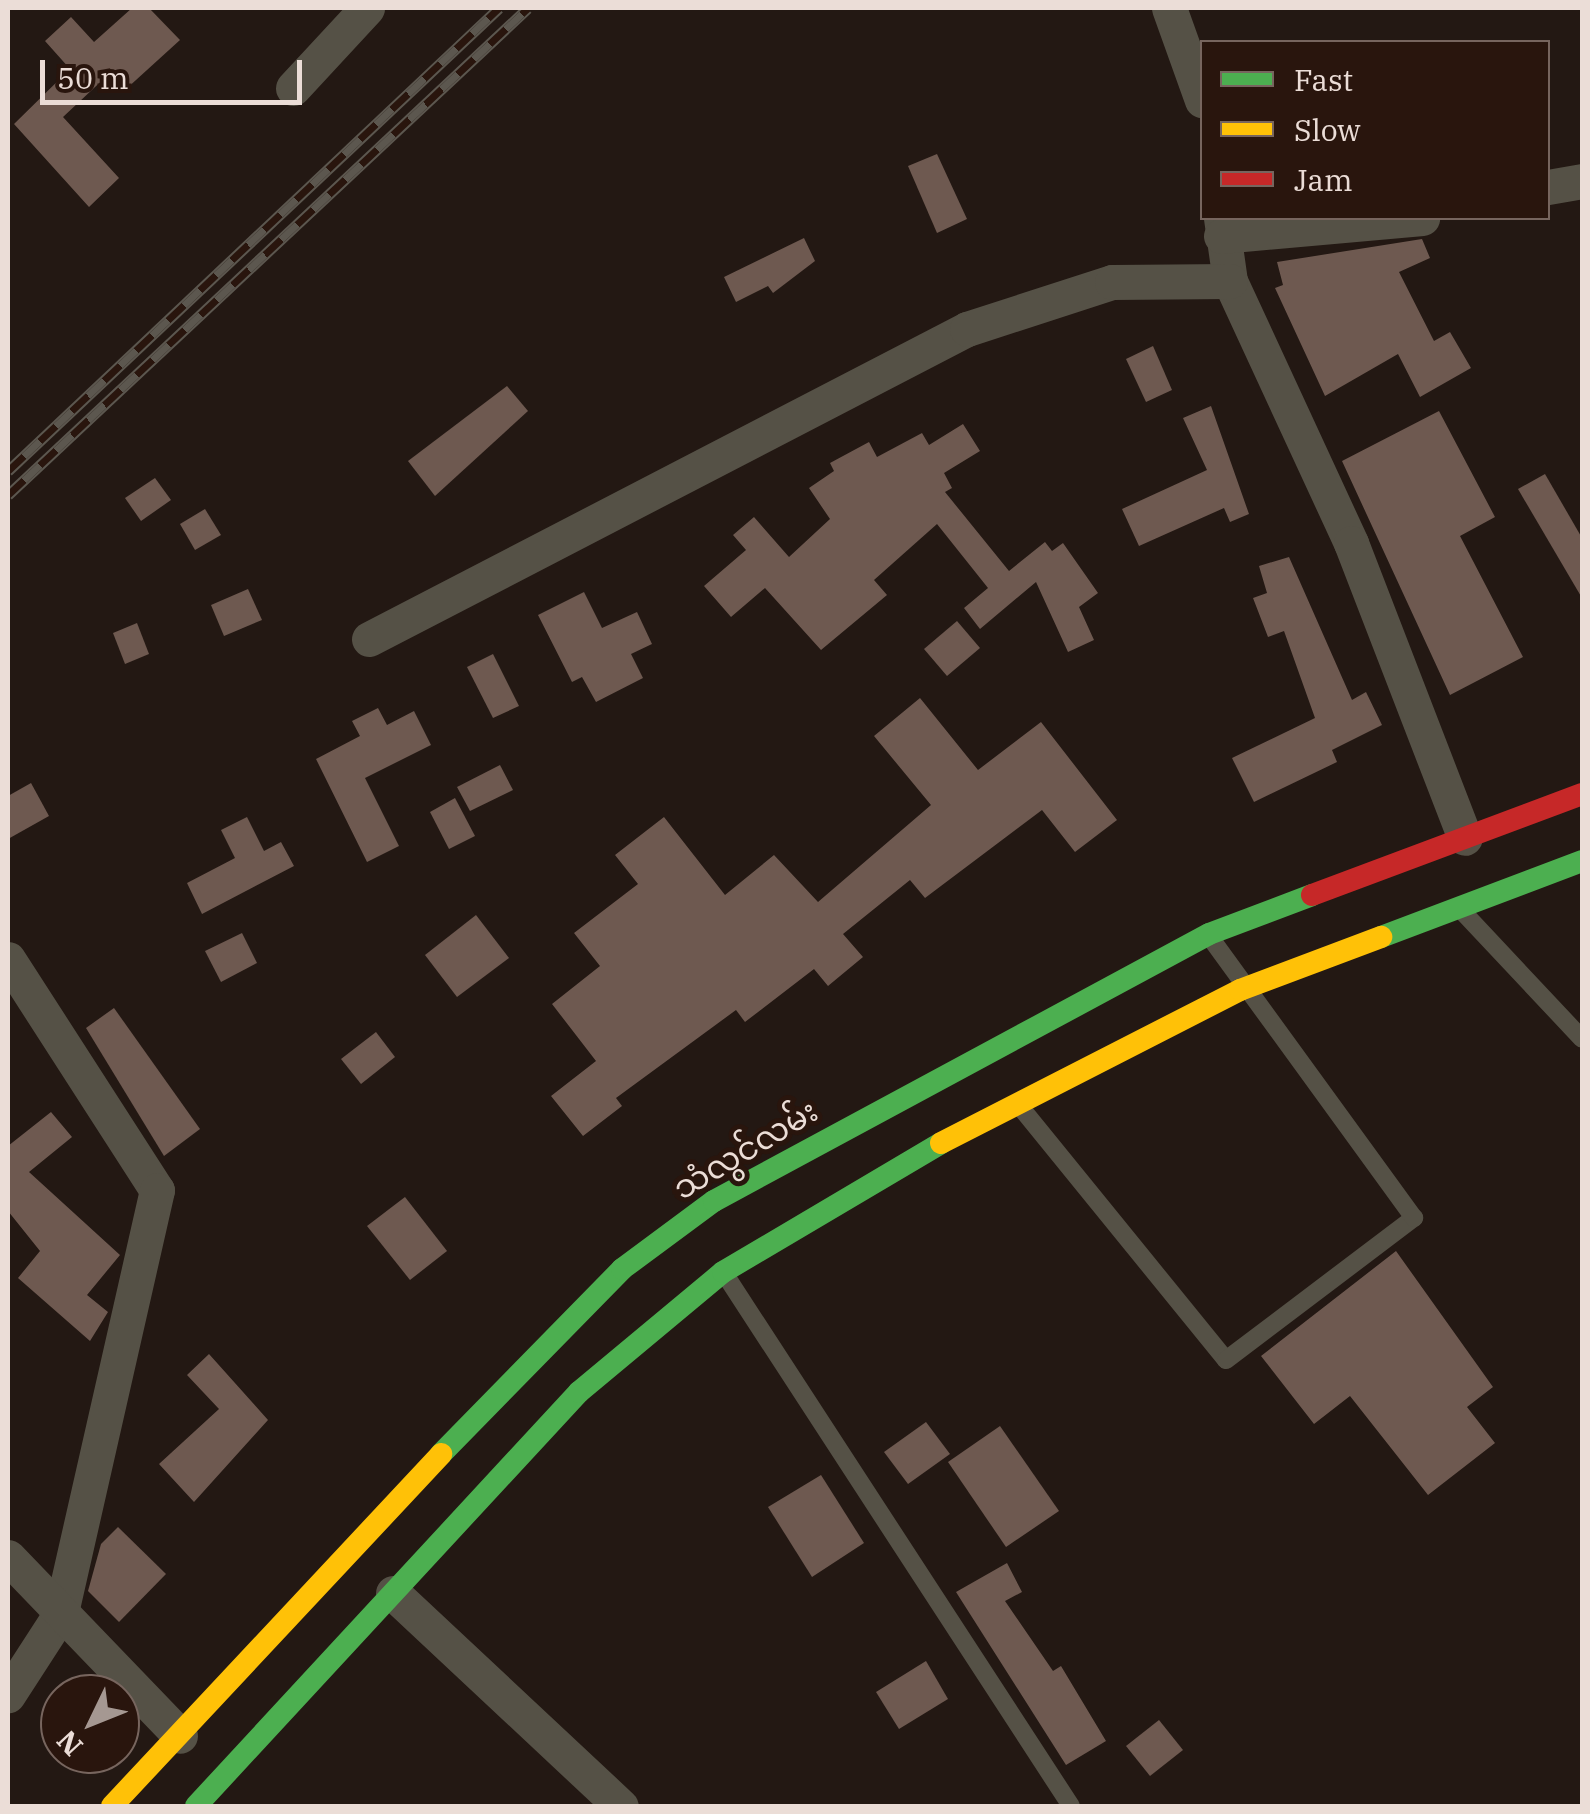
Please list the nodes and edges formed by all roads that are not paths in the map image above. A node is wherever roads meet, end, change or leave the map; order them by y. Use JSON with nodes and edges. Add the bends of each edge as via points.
{"nodes":[{"id":1,"x":367,"y":8,"type":"edge"},
{"id":2,"x":1169,"y":8,"type":"edge"},
{"id":3,"x":294,"y":88,"type":"dead end"},
{"id":4,"x":1200,"y":94,"type":"edge"},
{"id":5,"x":1582,"y":180,"type":"edge"},
{"id":6,"x":1550,"y":187,"type":"edge"},
{"id":7,"x":1377,"y":220,"type":"edge"},
{"id":8,"x":1221,"y":227,"type":"edge"},
{"id":9,"x":1230,"y":281,"type":"junction"},
{"id":10,"x":370,"y":639,"type":"dead end"},
{"id":11,"x":1582,"y":794,"type":"edge"},
{"id":12,"x":1465,"y":838,"type":"junction"},
{"id":13,"x":1582,"y":860,"type":"edge"},
{"id":14,"x":1459,"y":907,"type":"junction"},
{"id":15,"x":1209,"y":934,"type":"junction"},
{"id":16,"x":8,"y":959,"type":"edge"},
{"id":17,"x":1240,"y":990,"type":"junction"},
{"id":18,"x":1582,"y":1040,"type":"edge"},
{"id":19,"x":984,"y":1048,"type":"junction"},
{"id":20,"x":1016,"y":1102,"type":"junction"},
{"id":21,"x":723,"y":1272,"type":"junction"},
{"id":22,"x":8,"y":1558,"type":"edge"},
{"id":23,"x":392,"y":1594,"type":"junction"},
{"id":24,"x":61,"y":1614,"type":"junction"},
{"id":25,"x":8,"y":1695,"type":"edge"},
{"id":26,"x":180,"y":1736,"type":"junction"},
{"id":27,"x":112,"y":1806,"type":"edge"},
{"id":28,"x":196,"y":1806,"type":"edge"},
{"id":29,"x":621,"y":1806,"type":"edge"},
{"id":30,"x":1072,"y":1806,"type":"edge"}],
"edges":[{"from":1,"to":3,"type":"street"},
{"from":2,"to":4,"type":"street"},
{"from":5,"to":6,"type":"street"},
{"from":7,"to":8,"type":"street"},
{"from":8,"to":9,"type":"street"},
{"from":9,"to":10,"type":"street","via":[[1112,282],[967,329]]},
{"from":9,"to":12,"type":"street","via":[[1351,543]]},
{"from":11,"to":12,"type":"main road","name":"သံလွင်လမ်း"},
{"from":12,"to":15,"type":"main road","name":"သံလွင်လမ်း"},
{"from":13,"to":14,"type":"main road"},
{"from":14,"to":17,"type":"main road"},
{"from":14,"to":18,"type":"lane"},
{"from":15,"to":17,"type":"lane"},
{"from":15,"to":19,"type":"main road","name":"သံလွင်လမ်း"},
{"from":16,"to":24,"type":"street","via":[[157,1190]]},
{"from":17,"to":20,"type":"main road"},
{"from":17,"to":20,"type":"lane","via":[[1414,1218],[1226,1360]]},
{"from":19,"to":20,"type":"main road"},
{"from":19,"to":26,"type":"main road","name":"သံလွင်လမ်း","via":[[714,1201],[622,1269]]},
{"from":20,"to":21,"type":"main road","via":[[852,1188]]},
{"from":21,"to":23,"type":"main road","via":[[579,1392]]},
{"from":21,"to":30,"type":"lane"},
{"from":22,"to":24,"type":"street"},
{"from":23,"to":28,"type":"main road"},
{"from":23,"to":29,"type":"street"},
{"from":24,"to":25,"type":"street"},
{"from":24,"to":26,"type":"street"},
{"from":26,"to":27,"type":"main road","name":"သံလွင်လမ်း"}]}
